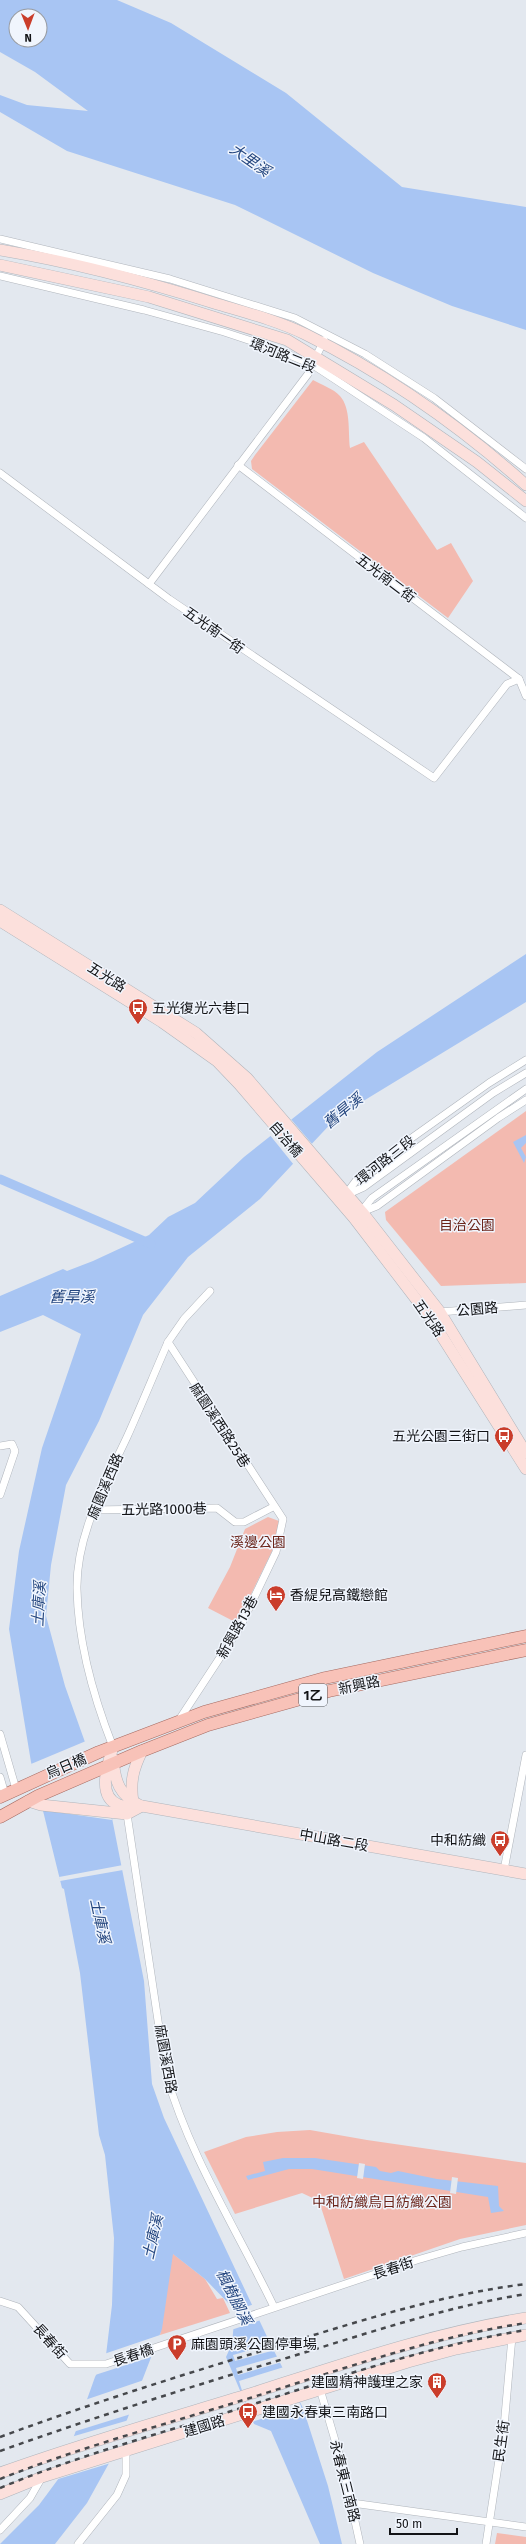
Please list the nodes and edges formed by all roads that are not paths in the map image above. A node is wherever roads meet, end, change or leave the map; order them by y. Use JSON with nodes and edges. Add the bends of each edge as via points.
{"nodes":[{"id":1,"x":0,"y":239,"type":"edge"},
{"id":2,"x":0,"y":250,"type":"edge"},
{"id":3,"x":0,"y":265,"type":"edge"},
{"id":4,"x":0,"y":276,"type":"edge"},
{"id":5,"x":325,"y":339,"type":"junction"},
{"id":6,"x":315,"y":361,"type":"junction"},
{"id":7,"x":238,"y":466,"type":"junction"},
{"id":8,"x":526,"y":469,"type":"edge"},
{"id":9,"x":0,"y":474,"type":"edge"},
{"id":10,"x":524,"y":483,"type":"edge"},
{"id":11,"x":526,"y":501,"type":"edge"},
{"id":12,"x":526,"y":518,"type":"edge"},
{"id":13,"x":149,"y":584,"type":"junction"},
{"id":14,"x":519,"y":679,"type":"junction"},
{"id":15,"x":526,"y":696,"type":"edge"},
{"id":16,"x":0,"y":910,"type":"edge"},
{"id":17,"x":0,"y":921,"type":"edge"},
{"id":18,"x":526,"y":1060,"type":"edge"},
{"id":19,"x":526,"y":1073,"type":"edge"},
{"id":20,"x":526,"y":1089,"type":"edge"},
{"id":21,"x":259,"y":1100,"type":"junction"},
{"id":22,"x":526,"y":1100,"type":"edge"},
{"id":23,"x":321,"y":1173,"type":"joint"},
{"id":24,"x":342,"y":1196,"type":"junction"},
{"id":25,"x":358,"y":1215,"type":"junction"},
{"id":26,"x":210,"y":1291,"type":"dead end"},
{"id":27,"x":526,"y":1305,"type":"edge"},
{"id":28,"x":440,"y":1312,"type":"junction"},
{"id":29,"x":429,"y":1316,"type":"junction"},
{"id":30,"x":168,"y":1342,"type":"junction"},
{"id":31,"x":0,"y":1446,"type":"edge"},
{"id":32,"x":524,"y":1456,"type":"edge"},
{"id":33,"x":526,"y":1469,"type":"edge"},
{"id":34,"x":0,"y":1495,"type":"edge"},
{"id":35,"x":273,"y":1507,"type":"junction"},
{"id":36,"x":93,"y":1510,"type":"junction"},
{"id":37,"x":526,"y":1636,"type":"edge"},
{"id":38,"x":526,"y":1650,"type":"edge"},
{"id":39,"x":179,"y":1720,"type":"junction"},
{"id":40,"x":0,"y":1734,"type":"edge"},
{"id":41,"x":113,"y":1747,"type":"junction"},
{"id":42,"x":142,"y":1751,"type":"junction"},
{"id":43,"x":526,"y":1755,"type":"edge"},
{"id":44,"x":108,"y":1766,"type":"junction"},
{"id":45,"x":0,"y":1777,"type":"edge"},
{"id":46,"x":16,"y":1788,"type":"junction"},
{"id":47,"x":2,"y":1796,"type":"edge"},
{"id":48,"x":35,"y":1801,"type":"junction"},
{"id":49,"x":137,"y":1804,"type":"junction"},
{"id":50,"x":127,"y":1814,"type":"junction"},
{"id":51,"x":0,"y":1817,"type":"edge"},
{"id":52,"x":504,"y":1870,"type":"junction"},
{"id":53,"x":526,"y":1874,"type":"edge"},
{"id":54,"x":526,"y":2233,"type":"edge"},
{"id":55,"x":0,"y":2301,"type":"edge"},
{"id":56,"x":274,"y":2307,"type":"junction"},
{"id":57,"x":526,"y":2318,"type":"edge"},
{"id":58,"x":526,"y":2335,"type":"edge"},
{"id":59,"x":512,"y":2337,"type":"junction"},
{"id":60,"x":161,"y":2345,"type":"joint"},
{"id":61,"x":106,"y":2364,"type":"joint"},
{"id":62,"x":315,"y":2372,"type":"junction"},
{"id":63,"x":321,"y":2390,"type":"junction"},
{"id":64,"x":126,"y":2450,"type":"junction"},
{"id":65,"x":0,"y":2473,"type":"edge"},
{"id":66,"x":42,"y":2477,"type":"junction"},
{"id":67,"x":0,"y":2494,"type":"edge"},
{"id":68,"x":352,"y":2503,"type":"junction"},
{"id":69,"x":490,"y":2522,"type":"junction"},
{"id":70,"x":526,"y":2527,"type":"edge"},
{"id":71,"x":0,"y":2530,"type":"edge"},
{"id":72,"x":78,"y":2544,"type":"edge"},
{"id":73,"x":360,"y":2544,"type":"edge"},
{"id":74,"x":486,"y":2544,"type":"edge"}],
"edges":[{"from":1,"to":5,"type":"street","name":"環河路二段","via":[[170,279],[295,318]]},
{"from":2,"to":5,"type":"main road","name":"環河路二段","via":[[172,290]]},
{"from":3,"to":6,"type":"main road","name":"環河路二段","via":[[156,299],[287,340]]},
{"from":4,"to":6,"type":"street","name":"環河路二段","via":[[144,310]]},
{"from":5,"to":6,"type":"street"},
{"from":5,"to":8,"type":"street","name":"環河路二段","via":[[365,354],[434,398]]},
{"from":5,"to":10,"type":"main road","name":"環河路二段","via":[[440,417]]},
{"from":6,"to":7,"type":"street"},
{"from":6,"to":11,"type":"main road","name":"環河路二段","via":[[400,409]]},
{"from":6,"to":12,"type":"street","name":"環河路二段","via":[[424,438]]},
{"from":7,"to":13,"type":"street"},
{"from":7,"to":14,"type":"street","name":"五光南二街"},
{"from":9,"to":13,"type":"street","name":"五光南一街"},
{"from":13,"to":14,"type":"street","name":"五光南一街","via":[[274,672],[434,778],[507,684]]},
{"from":14,"to":15,"type":"street"},
{"from":16,"to":21,"type":"main road","name":"五光路","via":[[196,1033],[248,1078]]},
{"from":17,"to":21,"type":"main road","name":"五光路","via":[[198,1046]]},
{"from":18,"to":24,"type":"street","name":"環河路三段","via":[[489,1083],[361,1174]]},
{"from":19,"to":24,"type":"street","name":"環河路三段","via":[[494,1093],[364,1187]]},
{"from":20,"to":25,"type":"street","name":"環河路三段","via":[[372,1198]]},
{"from":21,"to":23,"type":"main road","name":"自治橋"},
{"from":22,"to":25,"type":"street","via":[[378,1206]]},
{"from":23,"to":24,"type":"main road","name":"五光路"},
{"from":24,"to":25,"type":"main road","name":"五光路"},
{"from":25,"to":28,"type":"main road","name":"五光路"},
{"from":25,"to":29,"type":"main road","name":"五光路"},
{"from":26,"to":30,"type":"street","name":"麻園溪西路","via":[[184,1319]]},
{"from":27,"to":28,"type":"street","name":"公園路"},
{"from":28,"to":29,"type":"street","name":"公園路"},
{"from":28,"to":32,"type":"main road","name":"五光路"},
{"from":29,"to":32,"type":"main road","name":"五光路"},
{"from":30,"to":35,"type":"street","name":"麻園溪西路25巷"},
{"from":30,"to":36,"type":"street","name":"麻園溪西路"},
{"from":31,"to":34,"type":"street","via":[[12,1444],[15,1451]]},
{"from":32,"to":33,"type":"main road","name":"五光路"},
{"from":35,"to":36,"type":"street","name":"五光路1000巷","via":[[244,1522],[234,1522],[217,1508]]},
{"from":35,"to":39,"type":"street","name":"新興路13巷","via":[[283,1519],[276,1552],[240,1628]]},
{"from":36,"to":41,"type":"street","name":"麻園溪西路","via":[[81,1554],[77,1587],[81,1643],[100,1714]]},
{"from":37,"to":39,"type":"main road","name":"新興路","number":"1乙","via":[[325,1678]]},
{"from":38,"to":42,"type":"main road","name":"新興路","number":"1乙","via":[[329,1691],[208,1725]]},
{"from":39,"to":41,"type":"main road","name":"新興路","number":"1乙"},
{"from":40,"to":46,"type":"street"},
{"from":41,"to":44,"type":"main road","name":"中山路二段"},
{"from":41,"to":46,"type":"main road","name":"烏日橋","number":"1乙"},
{"from":42,"to":44,"type":"main road","name":"新興路","number":"1乙"},
{"from":42,"to":49,"type":"main road","via":[[134,1768],[131,1784]]},
{"from":43,"to":52,"type":"street"},
{"from":44,"to":48,"type":"main road","name":"烏日橋","number":"1乙"},
{"from":44,"to":49,"type":"main road","name":"中山路二段","via":[[105,1787],[110,1797],[119,1805]]},
{"from":45,"to":47,"type":"street"},
{"from":46,"to":47,"type":"main road","number":"1乙"},
{"from":48,"to":50,"type":"main road"},
{"from":48,"to":51,"type":"main road","number":"1乙"},
{"from":49,"to":50,"type":"main road"},
{"from":49,"to":52,"type":"main road","name":"中山路二段"},
{"from":50,"to":56,"type":"street","name":"麻園溪西路","via":[[166,2074],[175,2105],[196,2154]]},
{"from":52,"to":53,"type":"main road","name":"中山路二段"},
{"from":54,"to":56,"type":"street","name":"長春街","via":[[417,2260]]},
{"from":55,"to":61,"type":"street","name":"長春街","via":[[18,2307],[70,2364]]},
{"from":56,"to":60,"type":"street","name":"長春街"},
{"from":57,"to":62,"type":"main road","name":"建國路","via":[[453,2332]]},
{"from":58,"to":59,"type":"main road","name":"建國路"},
{"from":59,"to":63,"type":"main road","name":"建國路","via":[[408,2362]]},
{"from":59,"to":69,"type":"street","name":"民生街","via":[[504,2427]]},
{"from":60,"to":61,"type":"street","name":"長春橋"},
{"from":62,"to":63,"type":"street","name":"永春東三南路"},
{"from":62,"to":65,"type":"main road","name":"建國路"},
{"from":63,"to":64,"type":"main road","name":"建國路"},
{"from":63,"to":68,"type":"street","name":"永春東三南路"},
{"from":64,"to":66,"type":"main road","name":"建國路"},
{"from":64,"to":72,"type":"street","via":[[126,2475],[117,2496]]},
{"from":66,"to":67,"type":"main road","name":"建國路"},
{"from":66,"to":71,"type":"street","via":[[30,2498]]},
{"from":68,"to":69,"type":"street"},
{"from":68,"to":73,"type":"street","name":"永春東三南路"},
{"from":69,"to":70,"type":"street"},
{"from":69,"to":74,"type":"street","name":"民生街"}]}
